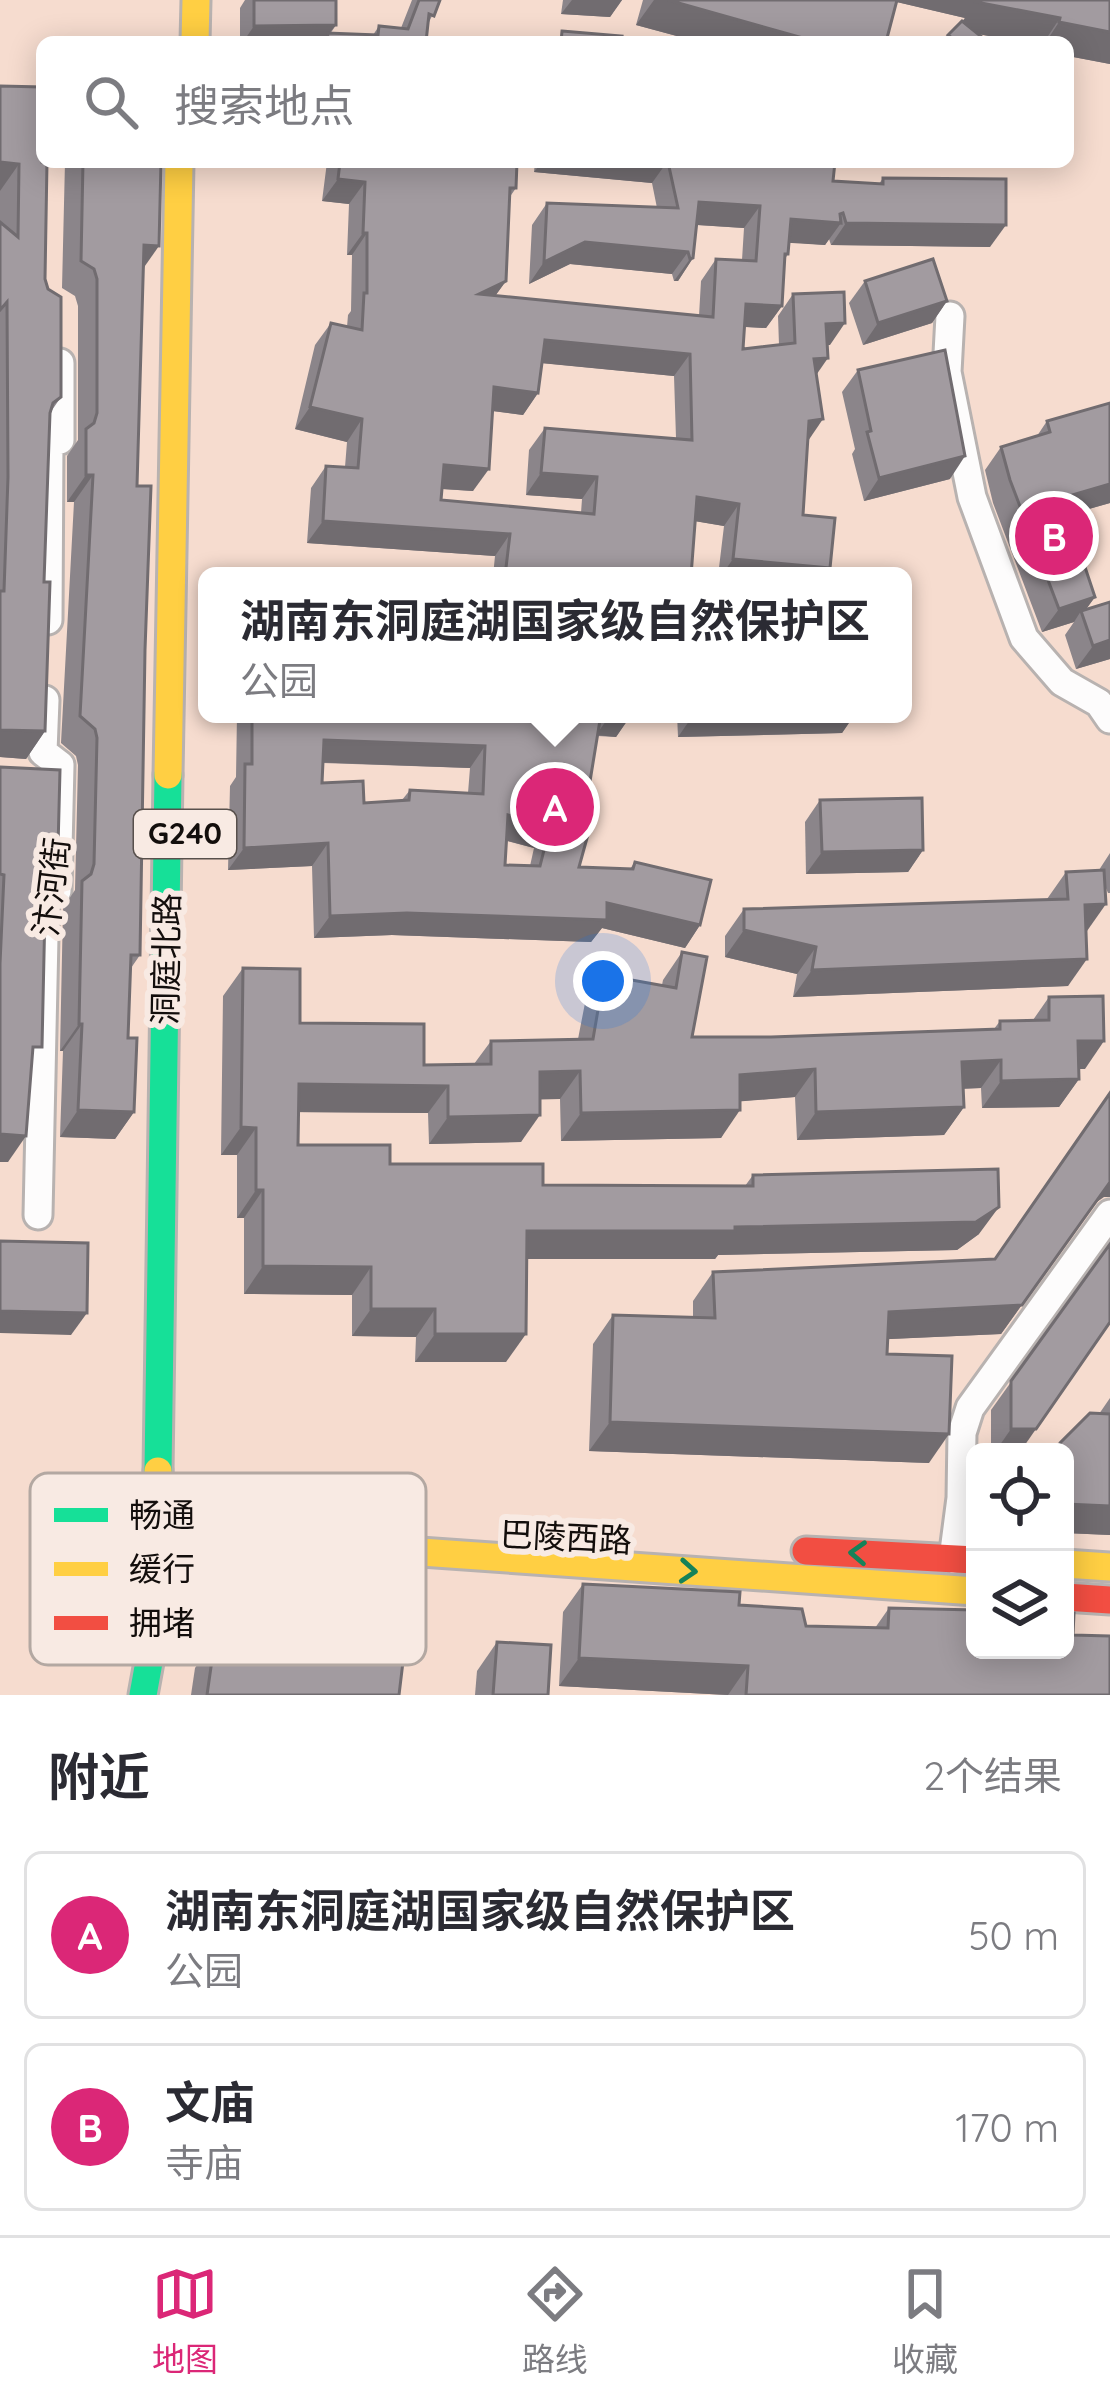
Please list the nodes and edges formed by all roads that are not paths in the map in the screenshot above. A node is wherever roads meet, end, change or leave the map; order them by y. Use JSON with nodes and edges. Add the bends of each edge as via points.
{"nodes":[{"id":1,"x":181,"y":0,"type":"edge"},
{"id":2,"x":196,"y":0,"type":"edge"},
{"id":3,"x":181,"y":36,"type":"edge"},
{"id":4,"x":195,"y":36,"type":"edge"},
{"id":5,"x":179,"y":168,"type":"edge"},
{"id":6,"x":194,"y":168,"type":"edge"},
{"id":7,"x":950,"y":316,"type":"edge"},
{"id":8,"x":59,"y":328,"type":"edge"},
{"id":9,"x":1110,"y":718,"type":"edge"},
{"id":10,"x":1110,"y":1214,"type":"edge"},
{"id":11,"x":38,"y":1215,"type":"dead end"},
{"id":12,"x":161,"y":1473,"type":"edge"},
{"id":13,"x":167,"y":1473,"type":"edge"},
{"id":14,"x":426,"y":1528,"type":"edge"},
{"id":15,"x":693,"y":1544,"type":"dead end"},
{"id":16,"x":788,"y":1550,"type":"dead end"},
{"id":17,"x":426,"y":1552,"type":"edge"},
{"id":18,"x":964,"y":1559,"type":"edge"},
{"id":19,"x":1074,"y":1565,"type":"edge"},
{"id":20,"x":1110,"y":1567,"type":"edge"},
{"id":21,"x":966,"y":1590,"type":"edge"},
{"id":22,"x":1074,"y":1598,"type":"edge"},
{"id":23,"x":1110,"y":1600,"type":"edge"},
{"id":24,"x":148,"y":1665,"type":"edge"},
{"id":25,"x":143,"y":1695,"type":"edge"}],
"edges":[{"from":1,"to":3,"type":"main road"},
{"from":2,"to":4,"type":"main road"},
{"from":5,"to":12,"type":"main road","name":"洞庭北路","number":"G240"},
{"from":6,"to":13,"type":"main road","name":"洞庭北路","number":"G240"},
{"from":7,"to":9,"type":"street","via":[[946,372],[972,496],[1024,638],[1062,682]]},
{"from":8,"to":11,"type":"street","name":"汴河街","via":[[43,752],[60,765],[57,891],[45,891]]},
{"from":10,"to":18,"type":"street","via":[[970,1408],[962,1433]]},
{"from":14,"to":15,"type":"main road","name":"巴陵西路"},
{"from":18,"to":16,"type":"main road","one_way":true},
{"from":17,"to":21,"type":"main road","name":"巴陵西路","one_way":true},
{"from":19,"to":20,"type":"main road"},
{"from":22,"to":23,"type":"main road"},
{"from":24,"to":25,"type":"main road","name":"洞庭北路"}]}
